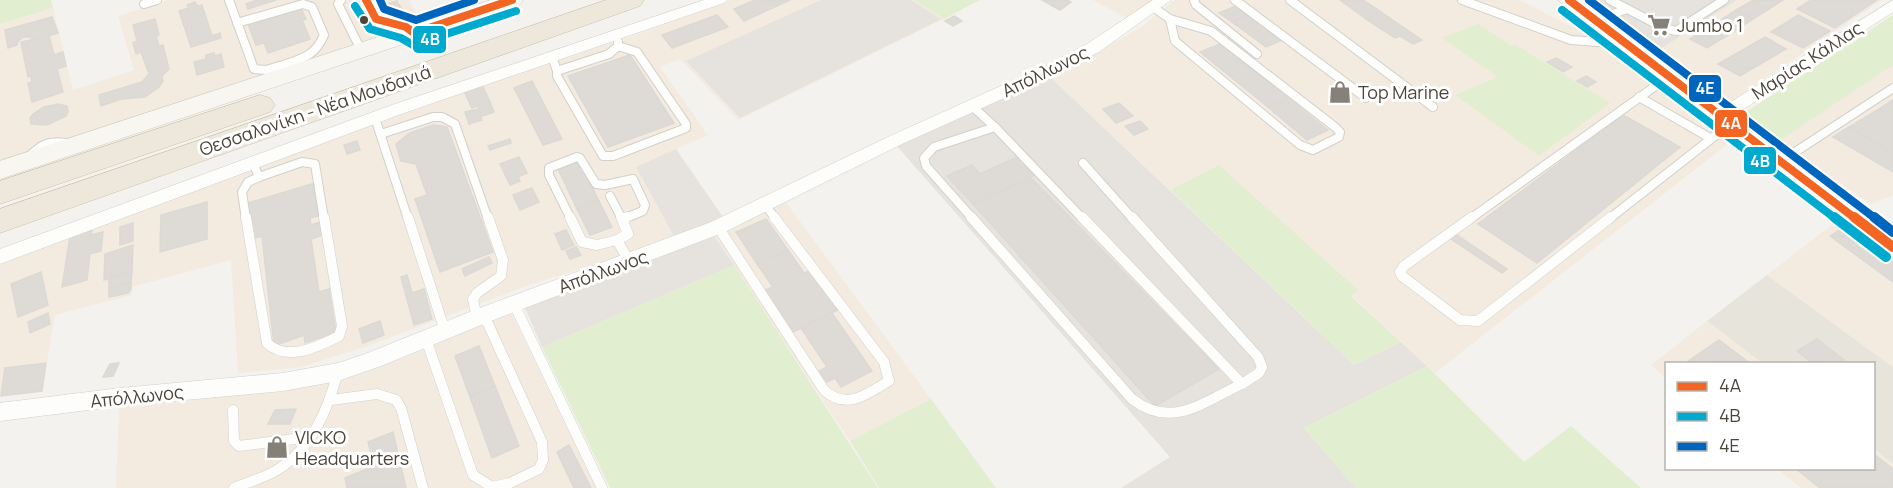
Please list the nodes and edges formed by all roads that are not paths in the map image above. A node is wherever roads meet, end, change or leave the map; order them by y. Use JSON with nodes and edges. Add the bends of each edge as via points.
{"nodes":[{"id":1,"x":157,"y":0,"type":"edge"},
{"id":2,"x":229,"y":0,"type":"edge"},
{"id":3,"x":341,"y":0,"type":"edge"},
{"id":4,"x":366,"y":0,"type":"edge"},
{"id":5,"x":512,"y":0,"type":"edge"},
{"id":6,"x":571,"y":0,"type":"edge"},
{"id":7,"x":631,"y":0,"type":"edge"},
{"id":8,"x":719,"y":0,"type":"edge"},
{"id":9,"x":1194,"y":0,"type":"edge"},
{"id":10,"x":1235,"y":0,"type":"edge"},
{"id":11,"x":1290,"y":0,"type":"edge"},
{"id":12,"x":1462,"y":0,"type":"edge"},
{"id":13,"x":1569,"y":0,"type":"edge"},
{"id":14,"x":1610,"y":0,"type":"edge"},
{"id":15,"x":1724,"y":0,"type":"edge"},
{"id":16,"x":144,"y":4,"type":"dead end"},
{"id":17,"x":1893,"y":5,"type":"edge"},
{"id":18,"x":1162,"y":9,"type":"edge"},
{"id":19,"x":1627,"y":9,"type":"junction"},
{"id":20,"x":1596,"y":20,"type":"junction"},
{"id":21,"x":237,"y":23,"type":"junction"},
{"id":22,"x":414,"y":33,"type":"junction"},
{"id":23,"x":617,"y":41,"type":"junction"},
{"id":24,"x":1625,"y":44,"type":"junction"},
{"id":25,"x":361,"y":50,"type":"junction"},
{"id":26,"x":1257,"y":54,"type":"dead end"},
{"id":27,"x":554,"y":64,"type":"junction"},
{"id":28,"x":288,"y":68,"type":"junction"},
{"id":29,"x":1668,"y":77,"type":"junction"},
{"id":30,"x":1893,"y":88,"type":"edge"},
{"id":31,"x":1639,"y":97,"type":"junction"},
{"id":32,"x":1366,"y":98,"type":"dead end"},
{"id":33,"x":972,"y":106,"type":"junction"},
{"id":34,"x":1433,"y":107,"type":"dead end"},
{"id":35,"x":1725,"y":120,"type":"junction"},
{"id":36,"x":378,"y":126,"type":"junction"},
{"id":37,"x":995,"y":127,"type":"junction"},
{"id":38,"x":46,"y":130,"type":"dead end"},
{"id":39,"x":1710,"y":138,"type":"junction"},
{"id":40,"x":46,"y":141,"type":"junction"},
{"id":41,"x":73,"y":145,"type":"junction"},
{"id":42,"x":25,"y":161,"type":"junction"},
{"id":43,"x":1780,"y":162,"type":"junction"},
{"id":44,"x":1083,"y":163,"type":"dead end"},
{"id":45,"x":0,"y":170,"type":"edge"},
{"id":46,"x":256,"y":170,"type":"junction"},
{"id":47,"x":0,"y":193,"type":"edge"},
{"id":48,"x":609,"y":196,"type":"dead end"},
{"id":49,"x":765,"y":205,"type":"junction"},
{"id":50,"x":622,"y":219,"type":"junction"},
{"id":51,"x":0,"y":221,"type":"edge"},
{"id":52,"x":718,"y":227,"type":"junction"},
{"id":53,"x":617,"y":240,"type":"junction"},
{"id":54,"x":1893,"y":247,"type":"edge"},
{"id":55,"x":0,"y":257,"type":"edge"},
{"id":56,"x":629,"y":261,"type":"junction"},
{"id":57,"x":514,"y":304,"type":"junction"},
{"id":58,"x":480,"y":316,"type":"junction"},
{"id":59,"x":445,"y":331,"type":"junction"},
{"id":60,"x":426,"y":339,"type":"junction"},
{"id":61,"x":338,"y":372,"type":"junction"},
{"id":62,"x":1242,"y":384,"type":"junction"},
{"id":63,"x":331,"y":400,"type":"junction"},
{"id":64,"x":233,"y":410,"type":"dead end"},
{"id":65,"x":0,"y":412,"type":"edge"},
{"id":66,"x":310,"y":437,"type":"junction"},
{"id":67,"x":234,"y":488,"type":"edge"},
{"id":68,"x":423,"y":488,"type":"edge"},
{"id":69,"x":602,"y":488,"type":"edge"}],
"edges":[{"from":1,"to":16,"type":"lane"},
{"from":2,"to":21,"type":"lane"},
{"from":3,"to":25,"type":"lane","via":[[338,4]]},
{"from":4,"to":22,"type":"lane","via":[[375,19]]},
{"from":5,"to":22,"type":"street"},
{"from":6,"to":47,"type":"highway","name":"Θεσσαλονίκη - Νέα Μουδανιά"},
{"from":7,"to":51,"type":"highway","name":"Θεσσαλονίκη - Νέα Μουδανιά"},
{"from":8,"to":23,"type":"street"},
{"from":9,"to":26,"type":"lane"},
{"from":10,"to":32,"type":"lane"},
{"from":11,"to":34,"type":"lane"},
{"from":12,"to":24,"type":"lane","via":[[1572,39]]},
{"from":13,"to":20,"type":"street"},
{"from":14,"to":19,"type":"lane"},
{"from":15,"to":19,"type":"lane","via":[[1676,30],[1667,30]]},
{"from":17,"to":35,"type":"street","name":"Μαρίας Κάλλας"},
{"from":18,"to":18,"type":"lane","via":[[1175,41],[1300,145],[1313,150],[1339,137],[1340,132],[1211,31]]},
{"from":18,"to":33,"type":"street","name":"Απόλλωνος","via":[[1049,71]]},
{"from":19,"to":20,"type":"lane"},
{"from":20,"to":24,"type":"street"},
{"from":21,"to":28,"type":"lane","via":[[254,69]]},
{"from":21,"to":28,"type":"lane","via":[[303,4],[312,7],[324,35],[318,51]]},
{"from":22,"to":25,"type":"street"},
{"from":23,"to":27,"type":"street"},
{"from":23,"to":27,"type":"lane","via":[[637,52],[686,128],[614,156],[603,156]]},
{"from":24,"to":29,"type":"street"},
{"from":25,"to":28,"type":"street"},
{"from":27,"to":36,"type":"street"},
{"from":28,"to":41,"type":"street"},
{"from":29,"to":31,"type":"lane"},
{"from":29,"to":35,"type":"street"},
{"from":30,"to":43,"type":"lane"},
{"from":31,"to":39,"type":"lane"},
{"from":31,"to":39,"type":"lane","via":[[1404,266],[1402,276],[1460,320],[1478,321]]},
{"from":33,"to":37,"type":"lane"},
{"from":33,"to":49,"type":"street","name":"Απόλλωνος"},
{"from":35,"to":39,"type":"lane"},
{"from":35,"to":43,"type":"street"},
{"from":36,"to":46,"type":"street"},
{"from":36,"to":58,"type":"lane","via":[[433,117],[455,124],[503,260],[501,276],[473,299]]},
{"from":36,"to":59,"type":"lane"},
{"from":37,"to":62,"type":"lane"},
{"from":37,"to":62,"type":"lane","via":[[934,147],[924,158],[926,165],[1132,399],[1147,410],[1175,414]]},
{"from":38,"to":40,"type":"lane"},
{"from":40,"to":41,"type":"lane"},
{"from":40,"to":42,"type":"lane"},
{"from":41,"to":42,"type":"street"},
{"from":42,"to":45,"type":"street"},
{"from":43,"to":54,"type":"street"},
{"from":44,"to":62,"type":"lane","via":[[1258,357],[1262,367]]},
{"from":46,"to":46,"type":"lane","via":[[242,192],[267,343],[276,351],[299,352],[339,336],[342,326],[315,164],[302,162]]},
{"from":46,"to":55,"type":"street","via":[[210,177]]},
{"from":48,"to":50,"type":"lane"},
{"from":49,"to":52,"type":"street","name":"Απόλλωνος"},
{"from":49,"to":52,"type":"lane","via":[[884,362],[889,381],[855,400],[834,399],[824,390]]},
{"from":50,"to":53,"type":"lane","via":[[629,232]]},
{"from":50,"to":53,"type":"lane","via":[[643,211],[645,205],[633,179],[600,186],[577,157],[549,168],[582,242],[597,245]]},
{"from":52,"to":56,"type":"street","name":"Απόλλωνος"},
{"from":53,"to":56,"type":"lane"},
{"from":56,"to":57,"type":"street","name":"Απόλλωνος"},
{"from":57,"to":58,"type":"street","name":"Απόλλωνος"},
{"from":57,"to":69,"type":"lane"},
{"from":58,"to":59,"type":"street","name":"Απόλλωνος"},
{"from":58,"to":60,"type":"lane","via":[[542,442],[539,469],[510,483],[492,487],[473,475]]},
{"from":59,"to":60,"type":"street","name":"Απόλλωνος"},
{"from":60,"to":61,"type":"street","name":"Απόλλωνος"},
{"from":61,"to":63,"type":"lane"},
{"from":61,"to":65,"type":"street","name":"Απόλλωνος","via":[[283,382]]},
{"from":63,"to":66,"type":"lane"},
{"from":63,"to":68,"type":"lane","via":[[377,394],[396,400]]},
{"from":64,"to":66,"type":"lane","via":[[234,441],[239,446]]},
{"from":66,"to":67,"type":"lane","via":[[278,469]]}]}
